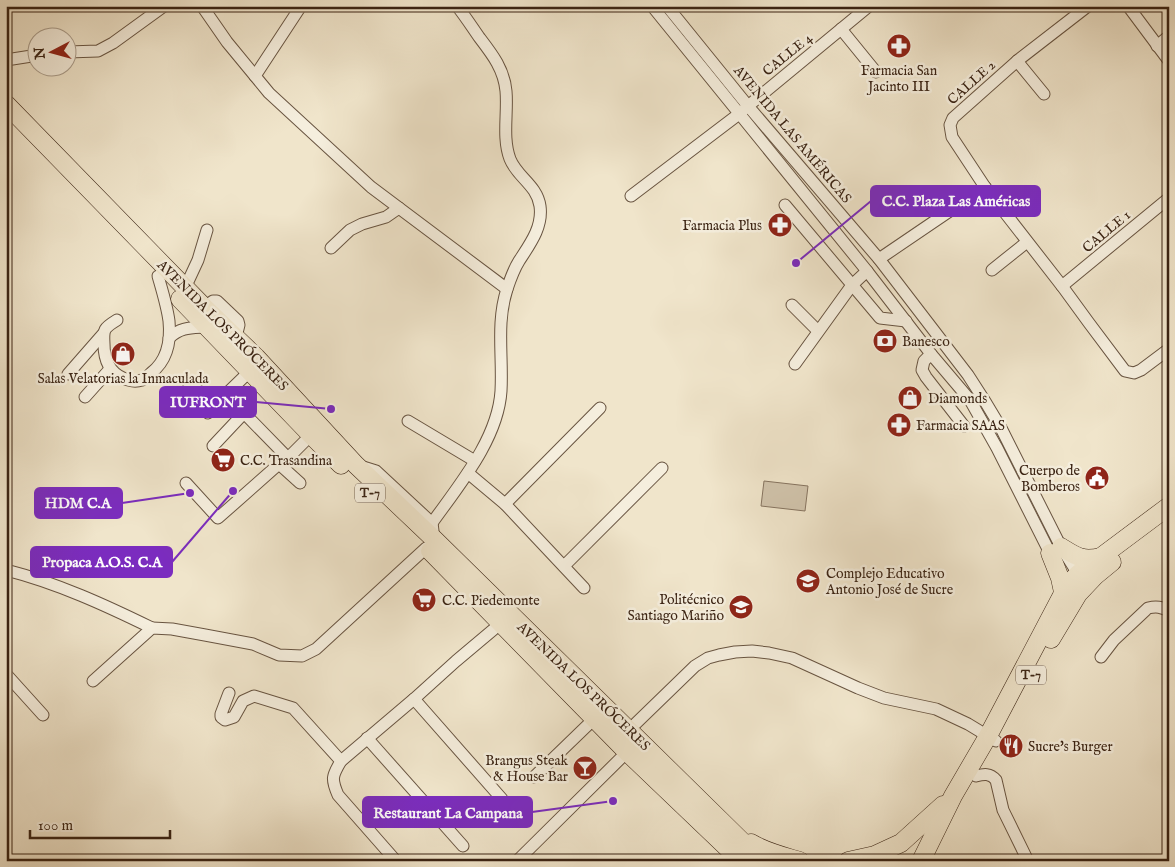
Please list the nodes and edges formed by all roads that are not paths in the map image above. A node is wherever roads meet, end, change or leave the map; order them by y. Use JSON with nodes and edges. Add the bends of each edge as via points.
{"nodes":[{"id":1,"x":164,"y":6,"type":"edge"},
{"id":2,"x":202,"y":6,"type":"edge"},
{"id":3,"x":301,"y":6,"type":"edge"},
{"id":4,"x":457,"y":6,"type":"edge"},
{"id":5,"x":652,"y":6,"type":"edge"},
{"id":6,"x":667,"y":6,"type":"edge"},
{"id":7,"x":1088,"y":6,"type":"edge"},
{"id":8,"x":1128,"y":6,"type":"edge"},
{"id":9,"x":865,"y":7,"type":"edge"},
{"id":10,"x":842,"y":29,"type":"junction"},
{"id":11,"x":1169,"y":36,"type":"edge"},
{"id":12,"x":1157,"y":46,"type":"junction"},
{"id":13,"x":78,"y":52,"type":"edge"},
{"id":14,"x":28,"y":57,"type":"edge"},
{"id":15,"x":6,"y":60,"type":"edge"},
{"id":16,"x":1017,"y":61,"type":"junction"},
{"id":17,"x":1169,"y":62,"type":"edge"},
{"id":18,"x":876,"y":72,"type":"dead end"},
{"id":19,"x":255,"y":76,"type":"junction"},
{"id":20,"x":1044,"y":94,"type":"dead end"},
{"id":21,"x":6,"y":104,"type":"edge"},
{"id":22,"x":748,"y":106,"type":"junction"},
{"id":23,"x":739,"y":114,"type":"junction"},
{"id":24,"x":6,"y":118,"type":"edge"},
{"id":25,"x":985,"y":187,"type":"junction"},
{"id":26,"x":631,"y":196,"type":"dead end"},
{"id":27,"x":1169,"y":198,"type":"edge"},
{"id":28,"x":785,"y":204,"type":"dead end"},
{"id":29,"x":399,"y":208,"type":"junction"},
{"id":30,"x":822,"y":216,"type":"junction"},
{"id":31,"x":206,"y":230,"type":"dead end"},
{"id":32,"x":810,"y":233,"type":"junction"},
{"id":33,"x":1027,"y":242,"type":"junction"},
{"id":34,"x":331,"y":248,"type":"dead end"},
{"id":35,"x":879,"y":259,"type":"junction"},
{"id":36,"x":992,"y":270,"type":"dead end"},
{"id":37,"x":867,"y":271,"type":"junction"},
{"id":38,"x":158,"y":276,"type":"junction"},
{"id":39,"x":852,"y":285,"type":"junction"},
{"id":40,"x":1062,"y":286,"type":"junction"},
{"id":41,"x":186,"y":288,"type":"junction"},
{"id":42,"x":507,"y":289,"type":"junction"},
{"id":43,"x":792,"y":306,"type":"dead end"},
{"id":44,"x":166,"y":307,"type":"junction"},
{"id":45,"x":118,"y":320,"type":"dead end"},
{"id":46,"x":906,"y":321,"type":"junction"},
{"id":47,"x":206,"y":327,"type":"junction"},
{"id":48,"x":184,"y":329,"type":"junction"},
{"id":49,"x":818,"y":331,"type":"junction"},
{"id":50,"x":103,"y":334,"type":"junction"},
{"id":51,"x":169,"y":338,"type":"junction"},
{"id":52,"x":1169,"y":349,"type":"edge"},
{"id":53,"x":931,"y":354,"type":"junction"},
{"id":54,"x":795,"y":364,"type":"dead end"},
{"id":55,"x":110,"y":369,"type":"junction"},
{"id":56,"x":249,"y":372,"type":"junction"},
{"id":57,"x":68,"y":374,"type":"dead end"},
{"id":58,"x":186,"y":380,"type":"dead end"},
{"id":59,"x":228,"y":393,"type":"junction"},
{"id":60,"x":85,"y":397,"type":"dead end"},
{"id":61,"x":600,"y":408,"type":"dead end"},
{"id":62,"x":244,"y":413,"type":"junction"},
{"id":63,"x":408,"y":421,"type":"dead end"},
{"id":64,"x":964,"y":426,"type":"dead end"},
{"id":65,"x":311,"y":435,"type":"junction"},
{"id":66,"x":213,"y":446,"type":"dead end"},
{"id":67,"x":284,"y":461,"type":"junction"},
{"id":68,"x":475,"y":461,"type":"junction"},
{"id":69,"x":662,"y":468,"type":"dead end"},
{"id":70,"x":468,"y":473,"type":"junction"},
{"id":71,"x":186,"y":483,"type":"dead end"},
{"id":72,"x":300,"y":483,"type":"dead end"},
{"id":73,"x":505,"y":504,"type":"junction"},
{"id":74,"x":1169,"y":506,"type":"edge"},
{"id":75,"x":1169,"y":518,"type":"edge"},
{"id":76,"x":431,"y":537,"type":"junction"},
{"id":77,"x":1056,"y":550,"type":"junction"},
{"id":78,"x":1101,"y":557,"type":"junction"},
{"id":79,"x":564,"y":566,"type":"junction"},
{"id":80,"x":6,"y":570,"type":"edge"},
{"id":81,"x":1075,"y":586,"type":"junction"},
{"id":82,"x":584,"y":588,"type":"dead end"},
{"id":83,"x":1169,"y":612,"type":"edge"},
{"id":84,"x":500,"y":624,"type":"junction"},
{"id":85,"x":152,"y":628,"type":"junction"},
{"id":86,"x":1101,"y":657,"type":"dead end"},
{"id":87,"x":6,"y":674,"type":"edge"},
{"id":88,"x":93,"y":681,"type":"dead end"},
{"id":89,"x":229,"y":693,"type":"dead end"},
{"id":90,"x":414,"y":699,"type":"junction"},
{"id":91,"x":43,"y":715,"type":"dead end"},
{"id":92,"x":594,"y":719,"type":"junction"},
{"id":93,"x":629,"y":730,"type":"junction"},
{"id":94,"x":368,"y":738,"type":"junction"},
{"id":95,"x":992,"y":738,"type":"junction"},
{"id":96,"x":627,"y":752,"type":"junction"},
{"id":97,"x":341,"y":761,"type":"junction"},
{"id":98,"x":976,"y":776,"type":"junction"},
{"id":99,"x":534,"y":777,"type":"dead end"},
{"id":100,"x":953,"y":796,"type":"junction"},
{"id":101,"x":502,"y":799,"type":"dead end"},
{"id":102,"x":732,"y":830,"type":"junction"},
{"id":103,"x":463,"y":846,"type":"dead end"},
{"id":104,"x":396,"y":861,"type":"edge"},
{"id":105,"x":517,"y":861,"type":"edge"},
{"id":106,"x":741,"y":861,"type":"edge"},
{"id":107,"x":762,"y":861,"type":"edge"},
{"id":108,"x":800,"y":861,"type":"edge"},
{"id":109,"x":848,"y":861,"type":"edge"},
{"id":110,"x":921,"y":861,"type":"edge"},
{"id":111,"x":930,"y":861,"type":"edge"},
{"id":112,"x":1028,"y":861,"type":"edge"}],
"edges":[{"from":1,"to":13,"type":"street","via":[[98,51]]},
{"from":2,"to":19,"type":"street"},
{"from":3,"to":19,"type":"street"},
{"from":4,"to":42,"type":"street","via":[[496,60],[506,90],[509,157],[514,168],[535,191],[540,206],[539,226]]},
{"from":5,"to":23,"type":"street","name":"AVENIDA LAS AMÉRICAS"},
{"from":6,"to":22,"type":"street","name":"AVENIDA LAS AMÉRICAS"},
{"from":7,"to":16,"type":"street","name":"CALLE 2"},
{"from":8,"to":12,"type":"street"},
{"from":9,"to":10,"type":"street","name":"CALLE 4"},
{"from":10,"to":18,"type":"street"},
{"from":10,"to":22,"type":"street","name":"CALLE 4"},
{"from":11,"to":12,"type":"street"},
{"from":12,"to":17,"type":"street"},
{"from":14,"to":15,"type":"street"},
{"from":16,"to":20,"type":"street"},
{"from":16,"to":25,"type":"street","name":"CALLE 2","via":[[953,118],[950,125],[952,137]]},
{"from":19,"to":29,"type":"street","via":[[269,93],[363,180]]},
{"from":21,"to":41,"type":"highway","name":"AVENIDA LOS PRÓCERES","number":"T-7"},
{"from":22,"to":23,"type":"street","name":"CALLE 4"},
{"from":22,"to":35,"type":"street","name":"AVENIDA LAS AMÉRICAS"},
{"from":23,"to":26,"type":"street","name":"CALLE 4"},
{"from":23,"to":30,"type":"street","name":"AVENIDA LAS AMÉRICAS"},
{"from":24,"to":38,"type":"highway","name":"AVENIDA LOS PRÓCERES","number":"T-7"},
{"from":25,"to":33,"type":"street","name":"CALLE 2"},
{"from":25,"to":35,"type":"street"},
{"from":27,"to":40,"type":"street","name":"CALLE 1"},
{"from":28,"to":32,"type":"street"},
{"from":29,"to":34,"type":"street","via":[[386,217],[350,230]]},
{"from":29,"to":42,"type":"street"},
{"from":30,"to":32,"type":"street"},
{"from":30,"to":37,"type":"street","name":"AVENIDA LAS AMÉRICAS"},
{"from":31,"to":41,"type":"street"},
{"from":32,"to":39,"type":"street"},
{"from":33,"to":36,"type":"street"},
{"from":33,"to":40,"type":"street","name":"CALLE 2"},
{"from":35,"to":77,"type":"street","name":"AVENIDA LAS AMÉRICAS","via":[[986,403],[1001,428]]},
{"from":37,"to":39,"type":"street"},
{"from":37,"to":46,"type":"street","name":"AVENIDA LAS AMÉRICAS"},
{"from":38,"to":44,"type":"street"},
{"from":38,"to":47,"type":"highway","name":"AVENIDA LOS PRÓCERES","number":"T-7"},
{"from":39,"to":46,"type":"street","via":[[880,318]]},
{"from":39,"to":49,"type":"street"},
{"from":40,"to":52,"type":"street","name":"CALLE 2","via":[[1126,371],[1134,373],[1141,370]]},
{"from":41,"to":76,"type":"highway","name":"AVENIDA LOS PRÓCERES","number":"T-7"},
{"from":42,"to":68,"type":"street","via":[[500,321],[499,411],[492,432]]},
{"from":43,"to":49,"type":"street"},
{"from":44,"to":48,"type":"street"},
{"from":44,"to":51,"type":"street"},
{"from":45,"to":50,"type":"street","via":[[107,326]]},
{"from":46,"to":53,"type":"street","name":"AVENIDA LAS AMÉRICAS"},
{"from":47,"to":48,"type":"street"},
{"from":47,"to":56,"type":"highway","name":"AVENIDA LOS PRÓCERES","number":"T-7"},
{"from":48,"to":51,"type":"street"},
{"from":49,"to":54,"type":"street"},
{"from":50,"to":55,"type":"street","via":[[104,353]]},
{"from":50,"to":57,"type":"street"},
{"from":51,"to":55,"type":"street","via":[[168,351],[162,361],[142,380],[127,380]]},
{"from":53,"to":64,"type":"street","via":[[922,370]]},
{"from":53,"to":77,"type":"street","name":"AVENIDA LAS AMÉRICAS","via":[[970,400]]},
{"from":55,"to":60,"type":"street"},
{"from":56,"to":59,"type":"street"},
{"from":56,"to":65,"type":"highway","name":"AVENIDA LOS PRÓCERES","number":"T-7"},
{"from":58,"to":59,"type":"street","via":[[212,409]]},
{"from":59,"to":62,"type":"street"},
{"from":61,"to":73,"type":"street"},
{"from":62,"to":66,"type":"street"},
{"from":62,"to":67,"type":"street"},
{"from":63,"to":68,"type":"street"},
{"from":65,"to":67,"type":"street"},
{"from":65,"to":76,"type":"highway","name":"AVENIDA LOS PRÓCERES","number":"T-7"},
{"from":67,"to":71,"type":"street","via":[[218,518]]},
{"from":67,"to":72,"type":"street"},
{"from":68,"to":70,"type":"street"},
{"from":69,"to":79,"type":"street"},
{"from":70,"to":73,"type":"street"},
{"from":70,"to":76,"type":"street"},
{"from":73,"to":79,"type":"street"},
{"from":74,"to":78,"type":"highway","number":"T-7"},
{"from":75,"to":81,"type":"highway","number":"T-7","via":[[1105,568]]},
{"from":76,"to":84,"type":"highway","name":"AVENIDA LOS PRÓCERES","number":"T-7"},
{"from":76,"to":85,"type":"street","via":[[316,649],[302,656],[280,655],[253,644],[205,634]]},
{"from":76,"to":93,"type":"highway","name":"AVENIDA LOS PRÓCERES","number":"T-7"},
{"from":77,"to":78,"type":"highway","via":[[1084,559]]},
{"from":77,"to":81,"type":"street","name":"AVENIDA LAS AMÉRICAS"},
{"from":77,"to":81,"type":"highway","via":[[1060,578]]},
{"from":78,"to":81,"type":"highway","number":"T-7"},
{"from":79,"to":82,"type":"street"},
{"from":80,"to":85,"type":"street","via":[[95,601]]},
{"from":81,"to":95,"type":"highway","number":"T-7"},
{"from":83,"to":86,"type":"street","via":[[1156,606],[1148,608]]},
{"from":84,"to":90,"type":"street"},
{"from":84,"to":92,"type":"highway","name":"AVENIDA LOS PRÓCERES","number":"T-7"},
{"from":85,"to":88,"type":"street"},
{"from":87,"to":91,"type":"street"},
{"from":89,"to":97,"type":"street","via":[[221,714],[225,720],[234,717],[243,701],[254,696],[293,708]]},
{"from":90,"to":94,"type":"street"},
{"from":90,"to":101,"type":"street"},
{"from":92,"to":96,"type":"highway","name":"AVENIDA LOS PRÓCERES","number":"T-7"},
{"from":92,"to":99,"type":"street"},
{"from":93,"to":95,"type":"street","via":[[695,666],[719,654],[752,651],[792,658],[884,698],[936,709]]},
{"from":93,"to":102,"type":"highway","name":"AVENIDA LOS PRÓCERES","number":"T-7"},
{"from":94,"to":97,"type":"street"},
{"from":94,"to":103,"type":"street"},
{"from":95,"to":98,"type":"highway","number":"T-7"},
{"from":95,"to":100,"type":"highway","number":"T-7"},
{"from":96,"to":105,"type":"street"},
{"from":96,"to":106,"type":"highway","name":"AVENIDA LOS PRÓCERES","number":"T-7"},
{"from":97,"to":104,"type":"street","via":[[333,774],[338,795]]},
{"from":98,"to":111,"type":"highway","number":"T-7"},
{"from":98,"to":112,"type":"street","via":[[989,774],[996,780],[1003,810]]},
{"from":100,"to":109,"type":"highway","via":[[901,843],[875,855]]},
{"from":100,"to":110,"type":"highway","number":"T-7"},
{"from":102,"to":107,"type":"highway","name":"AVENIDA LOS PRÓCERES","number":"T-7"},
{"from":102,"to":108,"type":"highway","via":[[759,848]]}]}
